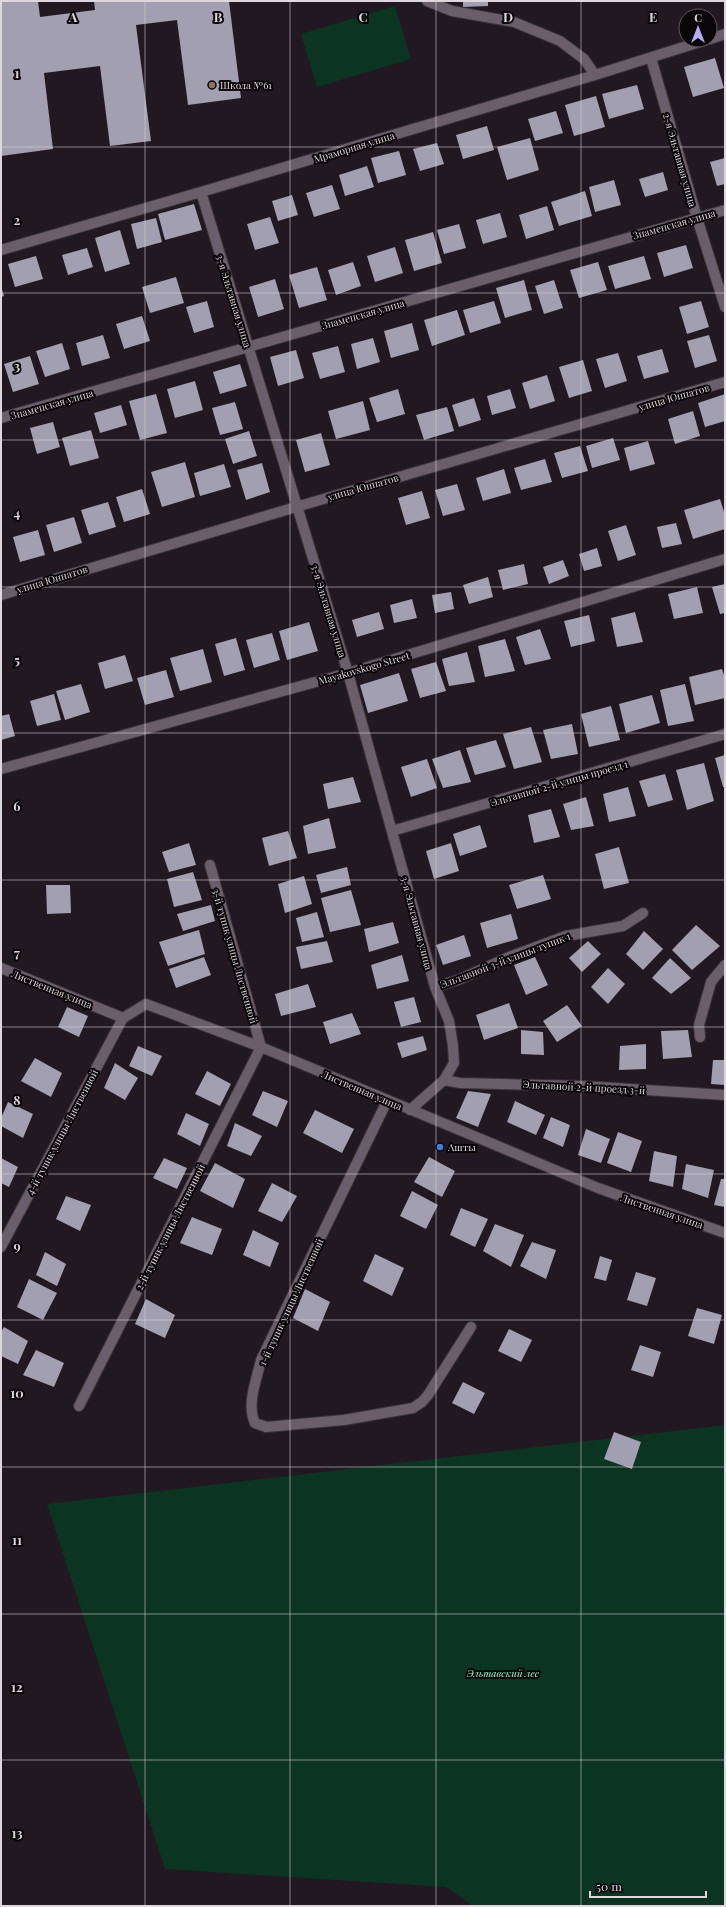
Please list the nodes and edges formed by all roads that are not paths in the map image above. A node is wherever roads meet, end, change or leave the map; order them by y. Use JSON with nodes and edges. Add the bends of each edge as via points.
{"nodes":[{"id":1,"x":427,"y":1,"type":"edge"},
{"id":2,"x":682,"y":48,"type":"edge"},
{"id":3,"x":651,"y":58,"type":"junction"},
{"id":4,"x":595,"y":75,"type":"junction"},
{"id":5,"x":201,"y":192,"type":"junction"},
{"id":6,"x":725,"y":210,"type":"edge"},
{"id":7,"x":697,"y":218,"type":"junction"},
{"id":8,"x":1,"y":250,"type":"edge"},
{"id":9,"x":725,"y":307,"type":"edge"},
{"id":10,"x":248,"y":347,"type":"junction"},
{"id":11,"x":725,"y":382,"type":"edge"},
{"id":12,"x":1,"y":418,"type":"edge"},
{"id":13,"x":296,"y":507,"type":"junction"},
{"id":14,"x":725,"y":559,"type":"edge"},
{"id":15,"x":1,"y":595,"type":"edge"},
{"id":16,"x":348,"y":673,"type":"junction"},
{"id":17,"x":725,"y":734,"type":"edge"},
{"id":18,"x":1,"y":769,"type":"edge"},
{"id":19,"x":392,"y":831,"type":"junction"},
{"id":20,"x":210,"y":866,"type":"dead end"},
{"id":21,"x":643,"y":913,"type":"dead end"},
{"id":22,"x":725,"y":965,"type":"edge"},
{"id":23,"x":1,"y":968,"type":"edge"},
{"id":24,"x":435,"y":987,"type":"junction"},
{"id":25,"x":123,"y":1018,"type":"junction"},
{"id":26,"x":700,"y":1037,"type":"dead end"},
{"id":27,"x":261,"y":1047,"type":"junction"},
{"id":28,"x":444,"y":1080,"type":"junction"},
{"id":29,"x":725,"y":1095,"type":"edge"},
{"id":30,"x":387,"y":1101,"type":"junction"},
{"id":31,"x":410,"y":1110,"type":"junction"},
{"id":32,"x":725,"y":1232,"type":"edge"},
{"id":33,"x":1,"y":1247,"type":"edge"},
{"id":34,"x":471,"y":1327,"type":"dead end"},
{"id":35,"x":79,"y":1406,"type":"dead end"}],
"edges":[{"from":1,"to":4,"type":"street","via":[[452,11],[514,22],[560,42],[584,59]]},
{"from":2,"to":3,"type":"street","name":"Мраморная улица"},
{"from":3,"to":4,"type":"street","name":"Мраморная улица"},
{"from":3,"to":7,"type":"street","name":"2-я Эльтавная улица"},
{"from":4,"to":5,"type":"street","name":"Мраморная улица"},
{"from":5,"to":8,"type":"street","name":"Мраморная улица"},
{"from":5,"to":10,"type":"street","name":"3-я Эльтавная улица"},
{"from":6,"to":7,"type":"street","name":"Знаменская улица"},
{"from":7,"to":9,"type":"street","name":"2-я Эльтавная улица"},
{"from":7,"to":10,"type":"street","name":"Знаменская улица"},
{"from":10,"to":12,"type":"street","name":"Знаменская улица"},
{"from":10,"to":13,"type":"street","name":"3-я Эльтавная улица"},
{"from":11,"to":13,"type":"street","name":"улица Юннатов"},
{"from":13,"to":15,"type":"street","name":"улица Юннатов"},
{"from":13,"to":16,"type":"street","name":"3-я Эльтавная улица"},
{"from":14,"to":16,"type":"street","name":"Mayakovskogo Street"},
{"from":16,"to":18,"type":"street","name":"Mayakovskogo Street"},
{"from":16,"to":19,"type":"street","name":"3-я Эльтавная улица"},
{"from":17,"to":19,"type":"street","name":"Эльтавной 2-й улицы проезд 1"},
{"from":19,"to":24,"type":"street","name":"3-я Эльтавная улица"},
{"from":20,"to":27,"type":"street","name":"3-й тупик улицы Лиственной"},
{"from":21,"to":24,"type":"street","name":"Эльтавной 3-й улицы тупик 1","via":[[623,926],[566,936]]},
{"from":22,"to":26,"type":"street","via":[[710,982],[699,1025]]},
{"from":23,"to":25,"type":"street","name":"Лиственная улица"},
{"from":24,"to":28,"type":"street","name":"3-я Эльтавная улица","via":[[449,1021],[453,1046],[454,1063]]},
{"from":25,"to":27,"type":"street","name":"Лиственная улица","via":[[146,1004]]},
{"from":25,"to":33,"type":"street","name":"4-й тупик улицы Лиственной"},
{"from":27,"to":30,"type":"street","name":"Лиственная улица"},
{"from":27,"to":35,"type":"street","name":"2-й тупик улицы Лиственной"},
{"from":28,"to":29,"type":"street","name":"Эльтавной 2-й проезд 3-й","via":[[460,1083],[583,1086]]},
{"from":28,"to":31,"type":"street","name":"3-я Эльтавная улица"},
{"from":30,"to":31,"type":"street","name":"Лиственная улица"},
{"from":30,"to":34,"type":"street","name":"1-й тупик улицы Лиственной","via":[[261,1360],[251,1415],[255,1423],[266,1427],[344,1420],[413,1408],[428,1395]]},
{"from":31,"to":32,"type":"street","name":"Лиственная улица","via":[[598,1188]]}]}
